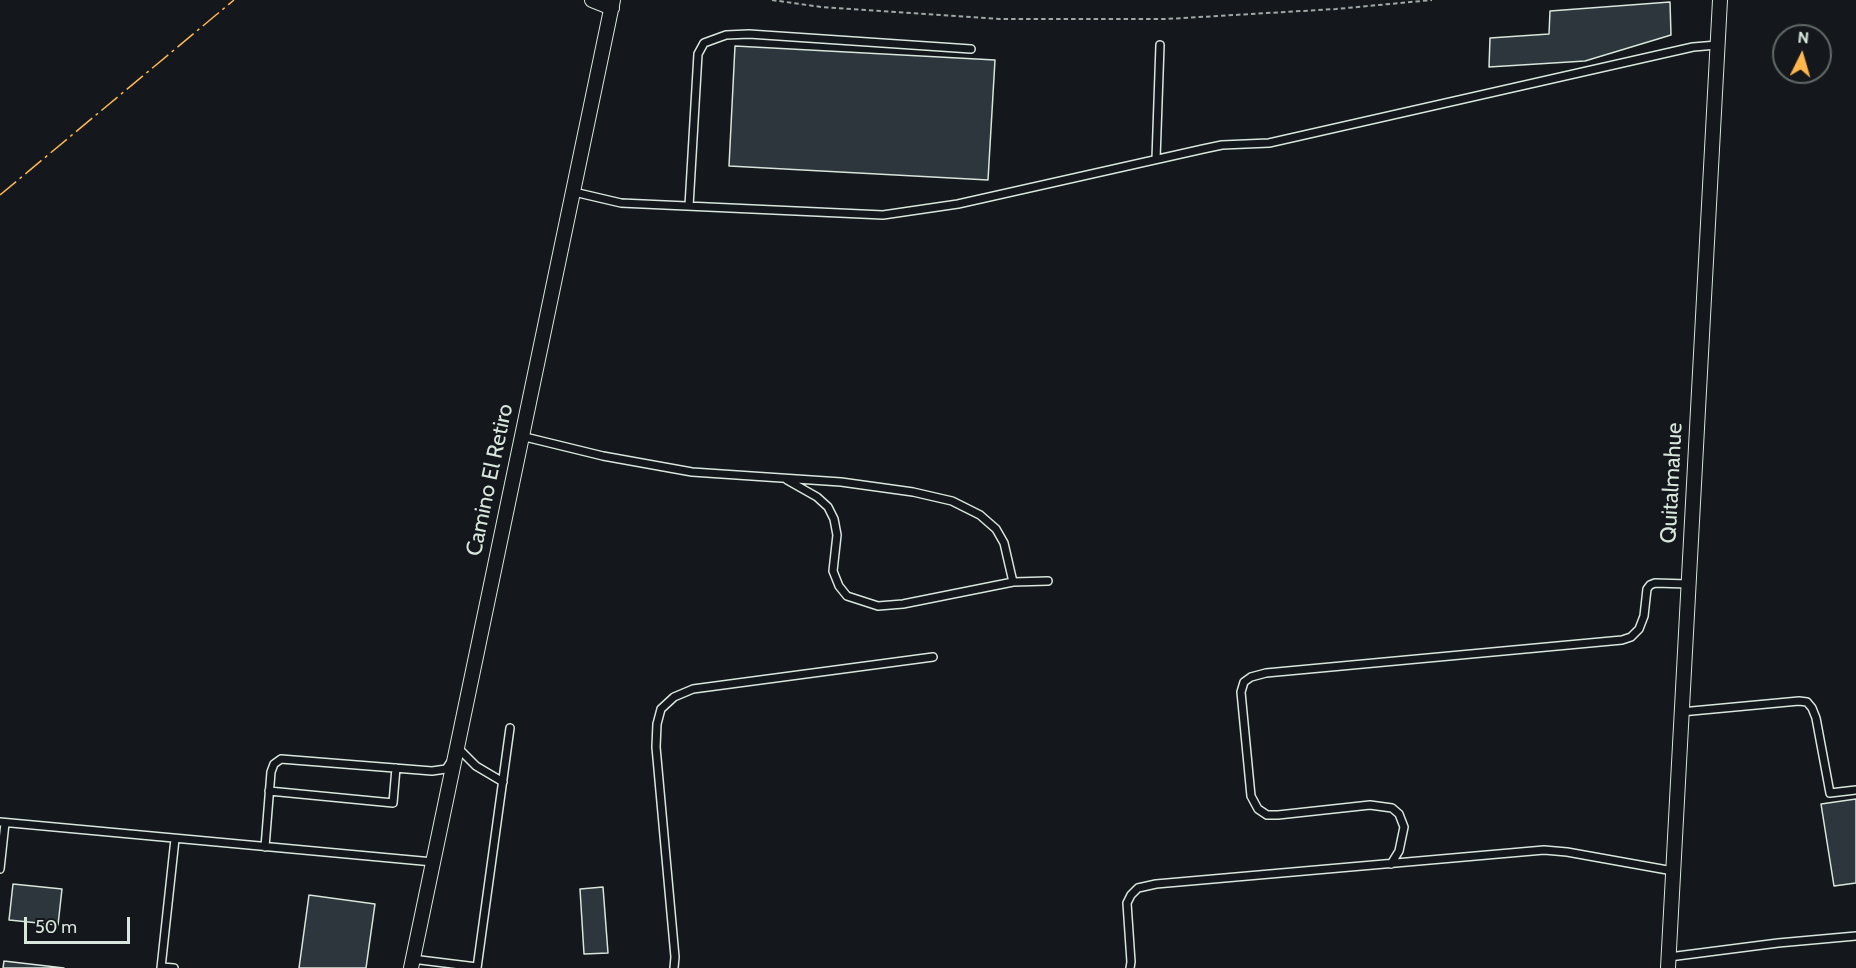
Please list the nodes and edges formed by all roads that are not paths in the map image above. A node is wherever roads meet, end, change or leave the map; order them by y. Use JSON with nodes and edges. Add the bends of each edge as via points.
{"nodes":[{"id":1,"x":592,"y":0,"type":"edge"},
{"id":2,"x":1720,"y":0,"type":"edge"},
{"id":3,"x":613,"y":4,"type":"edge"},
{"id":4,"x":1160,"y":45,"type":"dead end"},
{"id":5,"x":1717,"y":45,"type":"junction"},
{"id":6,"x":970,"y":49,"type":"dead end"},
{"id":7,"x":1156,"y":159,"type":"junction"},
{"id":8,"x":574,"y":192,"type":"junction"},
{"id":9,"x":689,"y":206,"type":"junction"},
{"id":10,"x":520,"y":435,"type":"junction"},
{"id":11,"x":784,"y":479,"type":"junction"},
{"id":12,"x":1048,"y":581,"type":"dead end"},
{"id":13,"x":1012,"y":582,"type":"junction"},
{"id":14,"x":1688,"y":584,"type":"junction"},
{"id":15,"x":933,"y":657,"type":"dead end"},
{"id":16,"x":1681,"y":712,"type":"junction"},
{"id":17,"x":510,"y":728,"type":"dead end"},
{"id":18,"x":456,"y":752,"type":"junction"},
{"id":19,"x":396,"y":768,"type":"junction"},
{"id":20,"x":502,"y":782,"type":"junction"},
{"id":21,"x":1856,"y":790,"type":"edge"},
{"id":22,"x":269,"y":791,"type":"junction"},
{"id":23,"x":3,"y":822,"type":"edge"},
{"id":24,"x":175,"y":839,"type":"junction"},
{"id":25,"x":265,"y":847,"type":"junction"},
{"id":26,"x":433,"y":862,"type":"junction"},
{"id":27,"x":1391,"y":864,"type":"junction"},
{"id":28,"x":0,"y":870,"type":"edge"},
{"id":29,"x":1673,"y":871,"type":"junction"},
{"id":30,"x":1856,"y":936,"type":"edge"},
{"id":31,"x":1669,"y":962,"type":"edge"},
{"id":32,"x":411,"y":963,"type":"edge"},
{"id":33,"x":161,"y":967,"type":"edge"},
{"id":34,"x":477,"y":967,"type":"edge"},
{"id":35,"x":174,"y":968,"type":"edge"},
{"id":36,"x":674,"y":968,"type":"edge"},
{"id":37,"x":1130,"y":968,"type":"edge"}],
"edges":[{"from":1,"to":3,"type":"street"},
{"from":2,"to":5,"type":"street","name":"Quitalmahue"},
{"from":3,"to":8,"type":"street","name":"Camino El Retiro"},
{"from":4,"to":7,"type":"lane"},
{"from":5,"to":7,"type":"lane","via":[[1693,47],[1269,143],[1222,145]]},
{"from":5,"to":14,"type":"street","name":"Quitalmahue"},
{"from":6,"to":9,"type":"lane","via":[[749,34],[726,35],[704,43],[698,54]]},
{"from":7,"to":9,"type":"lane","via":[[958,204],[883,215]]},
{"from":8,"to":9,"type":"lane","via":[[621,203]]},
{"from":8,"to":10,"type":"street","name":"Camino El Retiro"},
{"from":10,"to":11,"type":"lane","via":[[603,456],[692,472]]},
{"from":10,"to":18,"type":"street","name":"Camino El Retiro"},
{"from":11,"to":13,"type":"lane","via":[[841,482],[952,501],[980,515],[996,529],[1004,543]]},
{"from":11,"to":13,"type":"lane","via":[[828,507],[837,535],[833,571],[848,596],[878,606],[903,604]]},
{"from":12,"to":13,"type":"lane"},
{"from":14,"to":16,"type":"street","name":"Quitalmahue"},
{"from":14,"to":27,"type":"lane","via":[[1650,585],[1639,628],[1622,640],[1266,673],[1244,682],[1241,692],[1251,796],[1258,809],[1278,815],[1370,805],[1392,808],[1404,827],[1399,851]]},
{"from":15,"to":36,"type":"lane","via":[[693,689],[674,697],[661,709],[656,747]]},
{"from":16,"to":21,"type":"lane","via":[[1807,702],[1816,718],[1830,793]]},
{"from":16,"to":29,"type":"street","name":"Quitalmahue"},
{"from":17,"to":20,"type":"lane"},
{"from":18,"to":19,"type":"lane","via":[[446,769]]},
{"from":18,"to":20,"type":"lane"},
{"from":18,"to":26,"type":"street","name":"Camino El Retiro"},
{"from":19,"to":22,"type":"lane","via":[[281,759],[274,764]]},
{"from":19,"to":22,"type":"lane","via":[[393,803]]},
{"from":20,"to":34,"type":"lane"},
{"from":22,"to":25,"type":"lane"},
{"from":23,"to":24,"type":"lane"},
{"from":23,"to":28,"type":"lane"},
{"from":24,"to":25,"type":"lane"},
{"from":24,"to":33,"type":"lane"},
{"from":25,"to":26,"type":"lane"},
{"from":26,"to":32,"type":"street","name":"Camino El Retiro"},
{"from":27,"to":29,"type":"lane","via":[[1544,850]]},
{"from":27,"to":37,"type":"lane","via":[[1138,888],[1127,903]]},
{"from":29,"to":31,"type":"street","name":"Quitalmahue"},
{"from":30,"to":31,"type":"lane","via":[[1778,943]]},
{"from":32,"to":34,"type":"lane"},
{"from":33,"to":35,"type":"lane"}]}
